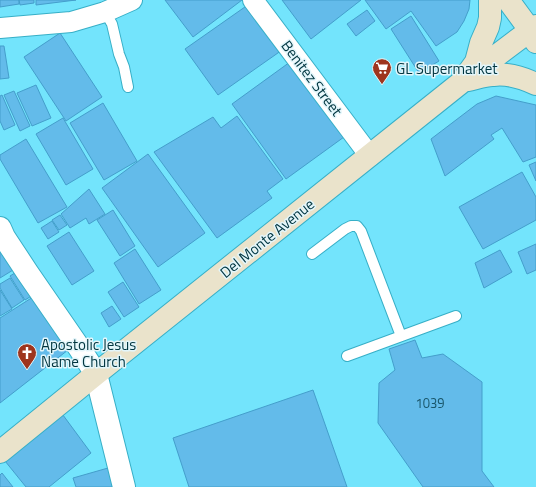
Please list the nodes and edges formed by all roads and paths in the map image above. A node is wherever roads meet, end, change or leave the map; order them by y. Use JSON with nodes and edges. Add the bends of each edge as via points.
{"nodes":[{"id":1,"x":132,"y":0,"type":"edge"},
{"id":2,"x":253,"y":0,"type":"edge"},
{"id":3,"x":490,"y":0,"type":"edge"},
{"id":4,"x":508,"y":0,"type":"edge"},
{"id":5,"x":105,"y":12,"type":"junction"},
{"id":6,"x":0,"y":28,"type":"edge"},
{"id":7,"x":534,"y":33,"type":"edge"},
{"id":8,"x":463,"y":81,"type":"junction"},
{"id":9,"x":536,"y":84,"type":"edge"},
{"id":10,"x":128,"y":88,"type":"dead end"},
{"id":11,"x":370,"y":156,"type":"junction"},
{"id":12,"x":0,"y":228,"type":"edge"},
{"id":13,"x":312,"y":254,"type":"dead end"},
{"id":14,"x":456,"y":316,"type":"dead end"},
{"id":15,"x":401,"y":336,"type":"junction"},
{"id":16,"x":347,"y":356,"type":"dead end"},
{"id":17,"x":96,"y":374,"type":"junction"},
{"id":18,"x":0,"y":452,"type":"edge"},
{"id":19,"x":124,"y":487,"type":"edge"}],
"edges":[{"from":1,"to":5,"type":"street"},
{"from":2,"to":11,"type":"street","name":"Benitez Street"},
{"from":3,"to":8,"type":"main road","via":[[488,27],[476,62]]},
{"from":4,"to":7,"type":"main road"},
{"from":5,"to":6,"type":"street","via":[[71,22]]},
{"from":5,"to":10,"type":"lane","via":[[112,24]]},
{"from":7,"to":8,"type":"main road","name":"Del Monte Avenue"},
{"from":8,"to":9,"type":"main road","via":[[502,74]]},
{"from":8,"to":11,"type":"main road","name":"Del Monte Avenue"},
{"from":11,"to":17,"type":"main road","name":"Del Monte Avenue"},
{"from":12,"to":17,"type":"street","via":[[26,272]]},
{"from":13,"to":15,"type":"lane","via":[[345,229],[357,226]]},
{"from":14,"to":15,"type":"lane"},
{"from":15,"to":16,"type":"lane"},
{"from":17,"to":18,"type":"main road","name":"Del Monte Avenue"},
{"from":17,"to":19,"type":"street"}]}
